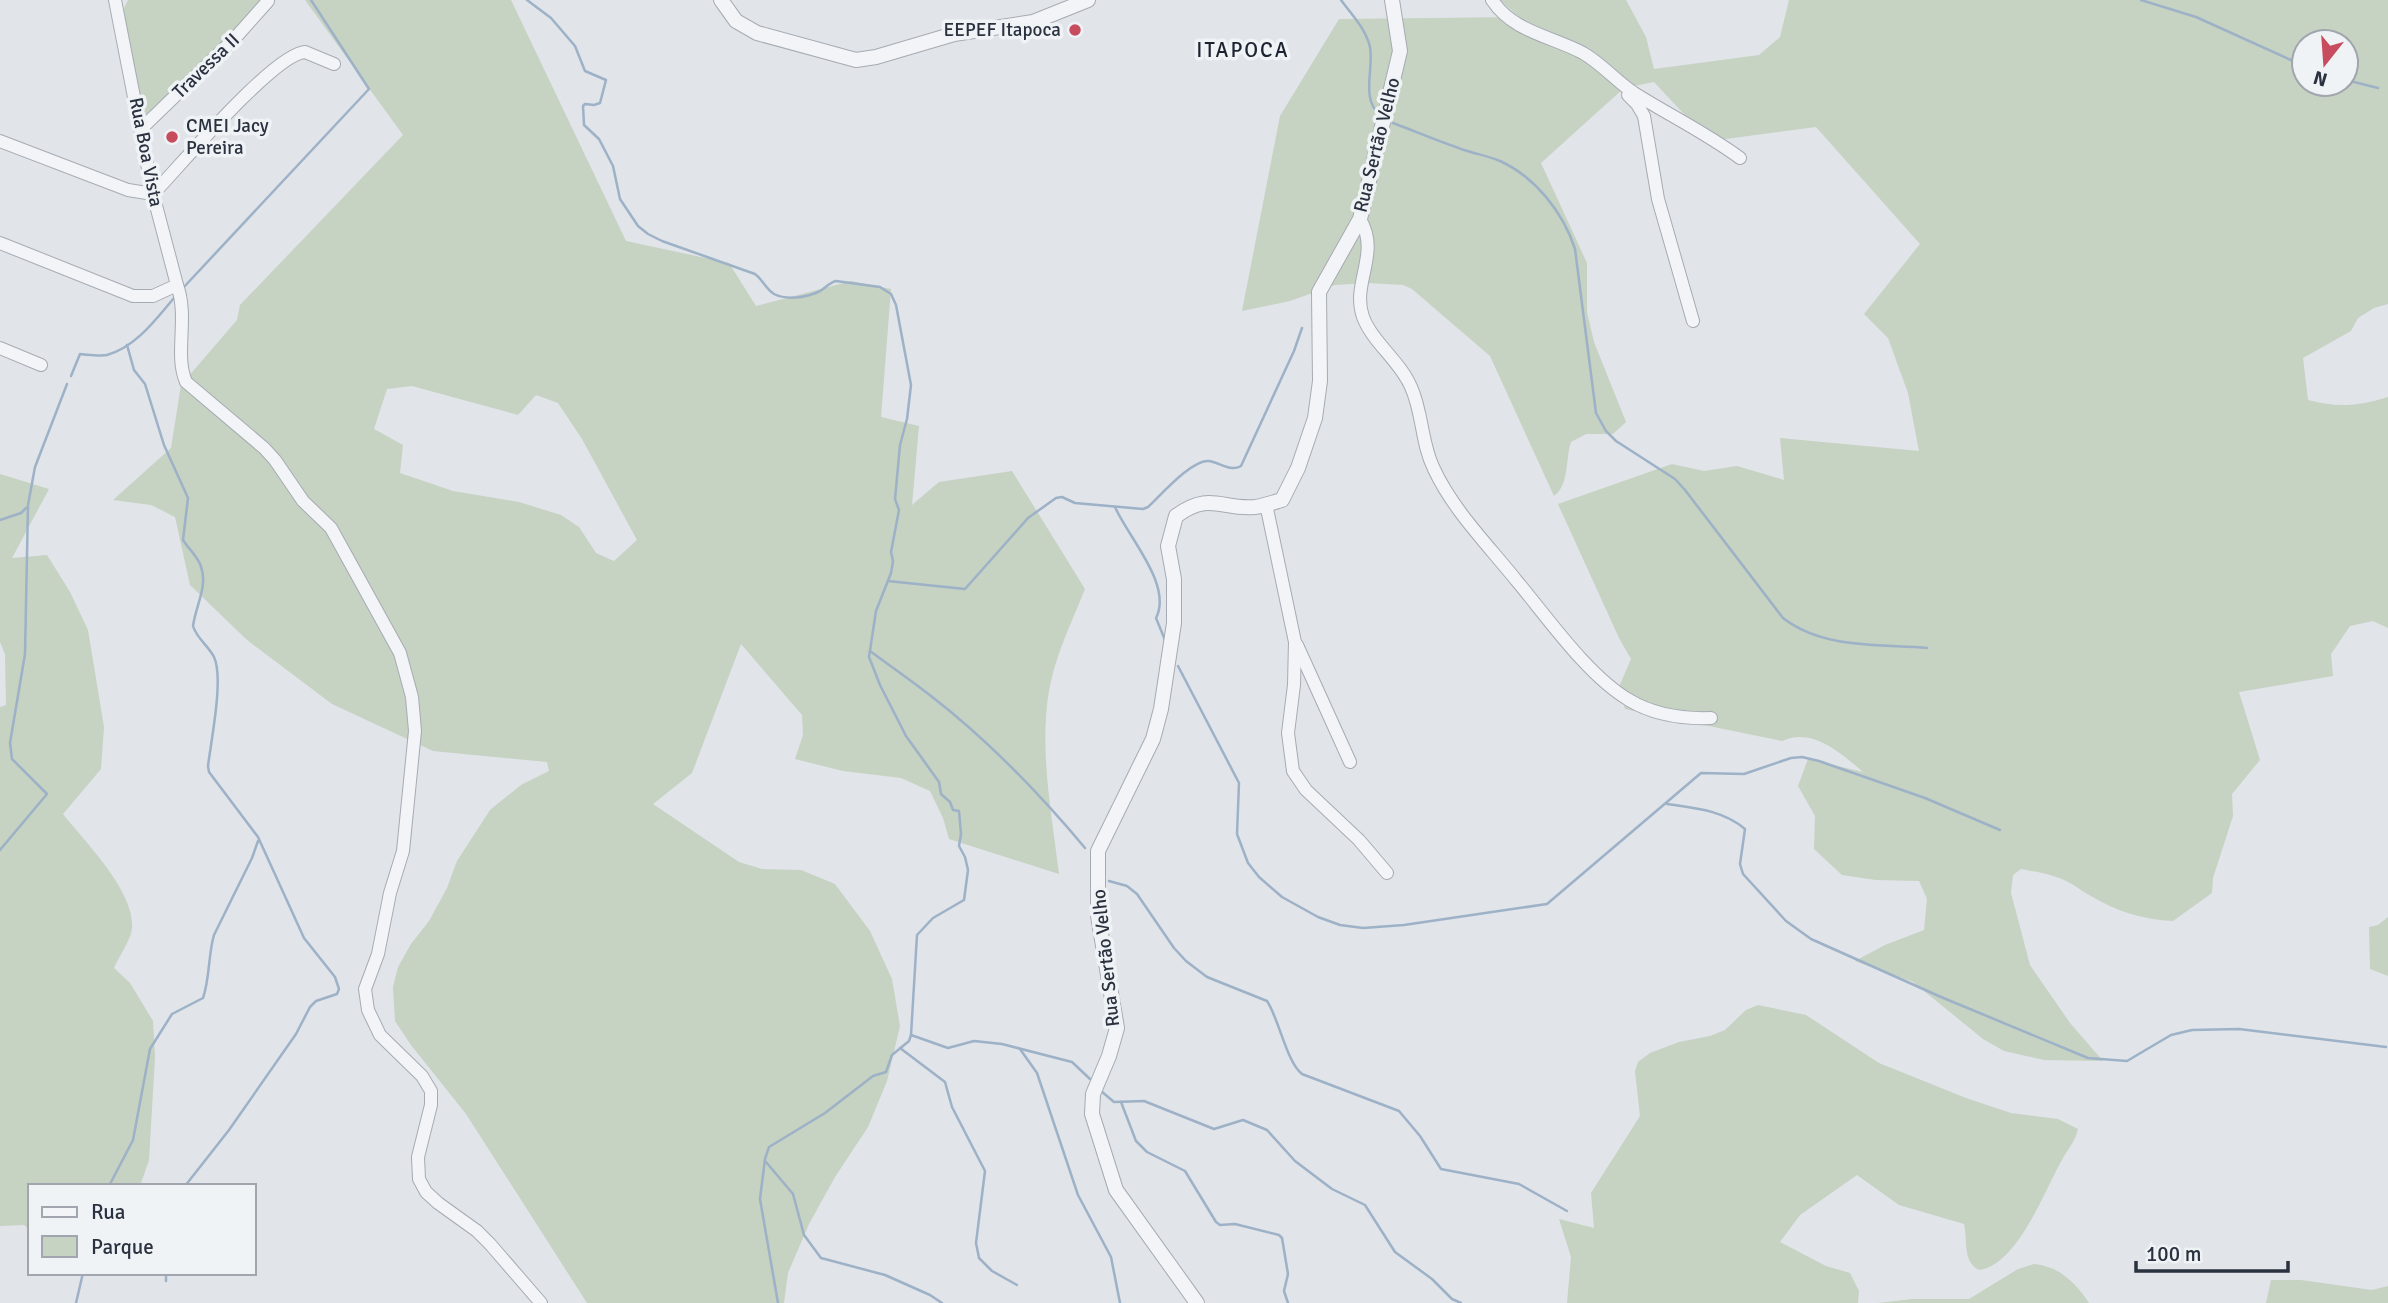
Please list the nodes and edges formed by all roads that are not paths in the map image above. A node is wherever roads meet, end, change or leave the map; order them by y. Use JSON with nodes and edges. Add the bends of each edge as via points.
{"nodes":[{"id":1,"x":115,"y":0,"type":"edge"},
{"id":2,"x":721,"y":0,"type":"edge"},
{"id":3,"x":1088,"y":0,"type":"edge"},
{"id":4,"x":1392,"y":0,"type":"edge"},
{"id":5,"x":1492,"y":0,"type":"edge"},
{"id":6,"x":268,"y":1,"type":"edge"},
{"id":7,"x":334,"y":64,"type":"dead end"},
{"id":8,"x":1617,"y":80,"type":"junction"},
{"id":9,"x":142,"y":128,"type":"junction"},
{"id":10,"x":0,"y":141,"type":"edge"},
{"id":11,"x":1740,"y":158,"type":"dead end"},
{"id":12,"x":153,"y":194,"type":"junction"},
{"id":13,"x":1360,"y":219,"type":"junction"},
{"id":14,"x":0,"y":243,"type":"edge"},
{"id":15,"x":177,"y":285,"type":"junction"},
{"id":16,"x":1693,"y":321,"type":"dead end"},
{"id":17,"x":0,"y":348,"type":"edge"},
{"id":18,"x":41,"y":365,"type":"dead end"},
{"id":19,"x":1266,"y":504,"type":"junction"},
{"id":20,"x":1295,"y":642,"type":"junction"},
{"id":21,"x":1711,"y":718,"type":"dead end"},
{"id":22,"x":1350,"y":762,"type":"dead end"},
{"id":23,"x":1387,"y":873,"type":"dead end"},
{"id":24,"x":541,"y":1303,"type":"edge"},
{"id":25,"x":1197,"y":1303,"type":"edge"}],
"edges":[{"from":1,"to":9,"type":"street","name":"Rua Boa Vista"},
{"from":2,"to":3,"type":"street","via":[[736,21],[757,33],[856,60],[954,34],[1033,22]]},
{"from":4,"to":13,"type":"street","name":"Rua Sertão Velho","via":[[1400,51]]},
{"from":5,"to":8,"type":"street","via":[[1519,26],[1583,53]]},
{"from":6,"to":9,"type":"street","name":"Travessa II"},
{"from":7,"to":12,"type":"street","via":[[305,52],[290,57],[265,76]]},
{"from":8,"to":11,"type":"street"},
{"from":8,"to":16,"type":"street","via":[[1644,116],[1658,199]]},
{"from":9,"to":12,"type":"street","name":"Rua Boa Vista"},
{"from":10,"to":12,"type":"street","via":[[128,190]]},
{"from":12,"to":15,"type":"street","name":"Rua Boa Vista"},
{"from":13,"to":19,"type":"street","name":"Rua Sertão Velho","via":[[1319,292],[1320,381],[1311,430],[1282,500]]},
{"from":13,"to":21,"type":"street","via":[[1369,248],[1360,300],[1364,319],[1412,389],[1429,458],[1450,495],[1573,650],[1610,686],[1660,713]]},
{"from":14,"to":15,"type":"street","via":[[134,296],[162,293]]},
{"from":15,"to":24,"type":"street","name":"Rua Boa Vista","via":[[184,310],[182,367],[186,382],[272,456],[303,501],[331,528],[404,662],[415,731],[407,822],[378,954],[365,989],[368,1010],[380,1035],[431,1091],[418,1157],[419,1179],[426,1192],[477,1231]]},
{"from":17,"to":18,"type":"street"},
{"from":19,"to":20,"type":"street"},
{"from":19,"to":25,"type":"street","name":"Rua Sertão Velho","via":[[1206,502],[1176,516],[1168,546],[1174,623],[1161,709],[1153,739],[1097,851],[1098,916],[1118,1028],[1093,1094],[1092,1114],[1116,1190]]},
{"from":20,"to":22,"type":"street"},
{"from":20,"to":23,"type":"street","via":[[1288,733],[1293,771],[1301,785]]}]}
